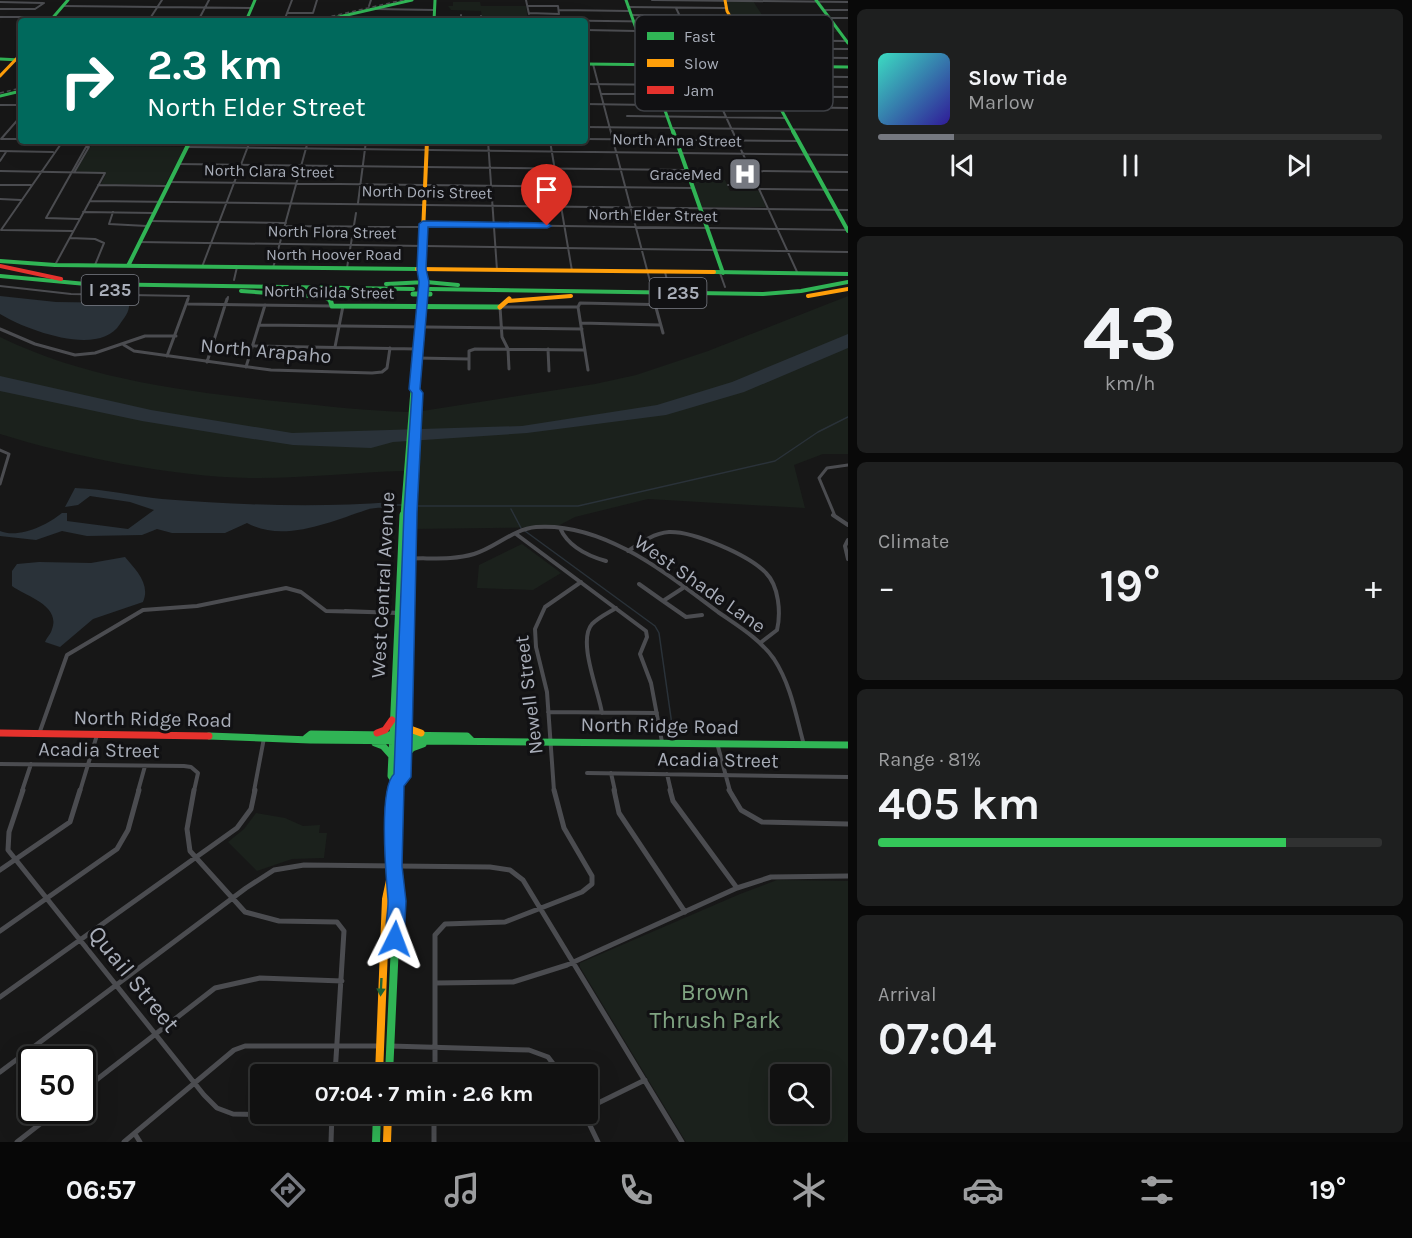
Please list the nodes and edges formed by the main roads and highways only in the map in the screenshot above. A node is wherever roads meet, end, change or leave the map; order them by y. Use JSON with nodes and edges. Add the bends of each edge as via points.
{"nodes":[{"id":1,"x":412,"y":0,"type":"edge"},
{"id":2,"x":435,"y":0,"type":"edge"},
{"id":3,"x":817,"y":1,"type":"edge"},
{"id":4,"x":65,"y":3,"type":"edge"},
{"id":5,"x":827,"y":15,"type":"edge"},
{"id":6,"x":434,"y":16,"type":"edge"},
{"id":7,"x":52,"y":18,"type":"edge"},
{"id":8,"x":333,"y":18,"type":"edge"},
{"id":9,"x":833,"y":23,"type":"edge"},
{"id":10,"x":847,"y":42,"type":"edge"},
{"id":11,"x":18,"y":58,"type":"edge"},
{"id":12,"x":0,"y":59,"type":"edge"},
{"id":13,"x":18,"y":59,"type":"edge"},
{"id":14,"x":589,"y":64,"type":"edge"},
{"id":15,"x":635,"y":65,"type":"edge"},
{"id":16,"x":833,"y":67,"type":"edge"},
{"id":17,"x":848,"y":67,"type":"edge"},
{"id":18,"x":0,"y":76,"type":"edge"},
{"id":19,"x":18,"y":92,"type":"edge"},
{"id":20,"x":1,"y":100,"type":"edge"},
{"id":21,"x":664,"y":111,"type":"edge"},
{"id":22,"x":782,"y":111,"type":"edge"},
{"id":23,"x":188,"y":144,"type":"edge"},
{"id":24,"x":427,"y":145,"type":"edge"},
{"id":25,"x":848,"y":230,"type":"edge"},
{"id":26,"x":0,"y":261,"type":"edge"},
{"id":27,"x":0,"y":266,"type":"edge"},
{"id":28,"x":128,"y":266,"type":"junction"},
{"id":29,"x":422,"y":269,"type":"junction"},
{"id":30,"x":722,"y":273,"type":"junction"},
{"id":31,"x":848,"y":274,"type":"edge"},
{"id":32,"x":0,"y":276,"type":"edge"},
{"id":33,"x":0,"y":281,"type":"edge"},
{"id":34,"x":421,"y":282,"type":"junction"},
{"id":35,"x":848,"y":282,"type":"edge"},
{"id":36,"x":107,"y":285,"type":"junction"},
{"id":37,"x":321,"y":288,"type":"junction"},
{"id":38,"x":848,"y":289,"type":"edge"},
{"id":39,"x":507,"y":290,"type":"junction"},
{"id":40,"x":241,"y":291,"type":"junction"},
{"id":41,"x":413,"y":292,"type":"junction"},
{"id":42,"x":430,"y":292,"type":"junction"},
{"id":43,"x":571,"y":296,"type":"junction"},
{"id":44,"x":420,"y":307,"type":"junction"},
{"id":45,"x":407,"y":512,"type":"junction"},
{"id":46,"x":393,"y":719,"type":"junction"},
{"id":47,"x":405,"y":722,"type":"junction"},
{"id":48,"x":0,"y":733,"type":"edge"},
{"id":49,"x":368,"y":738,"type":"junction"},
{"id":50,"x":392,"y":738,"type":"junction"},
{"id":51,"x":404,"y":739,"type":"junction"},
{"id":52,"x":428,"y":739,"type":"junction"},
{"id":53,"x":848,"y":745,"type":"edge"},
{"id":54,"x":392,"y":756,"type":"junction"},
{"id":55,"x":404,"y":759,"type":"junction"},
{"id":56,"x":396,"y":783,"type":"junction"},
{"id":57,"x":393,"y":866,"type":"junction"},
{"id":58,"x":379,"y":1064,"type":"edge"},
{"id":59,"x":389,"y":1064,"type":"edge"},
{"id":60,"x":377,"y":1124,"type":"edge"},
{"id":61,"x":388,"y":1124,"type":"edge"},
{"id":62,"x":376,"y":1142,"type":"edge"},
{"id":63,"x":387,"y":1142,"type":"edge"}],
"edges":[{"from":1,"to":8,"type":"main road"},
{"from":2,"to":6,"type":"main road"},
{"from":3,"to":5,"type":"main road"},
{"from":4,"to":7,"type":"main road"},
{"from":9,"to":10,"type":"main road"},
{"from":11,"to":12,"type":"main road"},
{"from":13,"to":18,"type":"main road"},
{"from":14,"to":15,"type":"main road"},
{"from":16,"to":17,"type":"main road"},
{"from":19,"to":20,"type":"main road"},
{"from":21,"to":30,"type":"main road"},
{"from":22,"to":25,"type":"main road"},
{"from":23,"to":28,"type":"main road"},
{"from":24,"to":29,"type":"main road","name":"West Central Avenue"},
{"from":26,"to":28,"type":"main road","name":"North Hoover Road"},
{"from":27,"to":36,"type":"main road"},
{"from":28,"to":29,"type":"main road","name":"North Hoover Road"},
{"from":29,"to":30,"type":"main road","name":"North Hoover Road","via":[[648,272],[666,276]]},
{"from":29,"to":34,"type":"main road","name":"West Central Avenue"},
{"from":30,"to":31,"type":"main road","name":"North Hoover Road"},
{"from":32,"to":36,"type":"main road","number":"I 235"},
{"from":33,"to":40,"type":"main road","number":"I 235","via":[[76,289]]},
{"from":34,"to":37,"type":"main road"},
{"from":34,"to":39,"type":"main road"},
{"from":34,"to":44,"type":"main road","name":"West Central Avenue"},
{"from":35,"to":39,"type":"main road","number":"I 235","via":[[769,293]]},
{"from":36,"to":37,"type":"main road","number":"I 235"},
{"from":37,"to":41,"type":"main road","number":"I 235"},
{"from":38,"to":43,"type":"main road","number":"I 235","via":[[772,298]]},
{"from":39,"to":42,"type":"main road","number":"I 235"},
{"from":40,"to":41,"type":"main road","number":"I 235"},
{"from":40,"to":44,"type":"main road","name":"North Gilda Street","via":[[324,297],[331,300],[332,306]]},
{"from":41,"to":42,"type":"main road","number":"I 235","bridge":true},
{"from":42,"to":43,"type":"main road","number":"I 235"},
{"from":43,"to":44,"type":"main road","name":"North Gilda Street","via":[[510,299],[500,307]]},
{"from":44,"to":45,"type":"main road","name":"West Central Avenue"},
{"from":45,"to":46,"type":"main road","name":"West Central Avenue","via":[[397,613]]},
{"from":45,"to":47,"type":"main road","name":"West Central Avenue","via":[[410,558]]},
{"from":46,"to":49,"type":"main road","via":[[385,730]]},
{"from":46,"to":50,"type":"main road","name":"West Central Avenue"},
{"from":47,"to":51,"type":"main road","name":"West Central Avenue"},
{"from":47,"to":52,"type":"main road"},
{"from":48,"to":49,"type":"main road","name":"North Ridge Road"},
{"from":49,"to":50,"type":"main road","name":"North Ridge Road"},
{"from":49,"to":54,"type":"main road"},
{"from":50,"to":51,"type":"main road","name":"North Ridge Road"},
{"from":50,"to":54,"type":"main road","name":"West Central Avenue"},
{"from":51,"to":52,"type":"main road","name":"North Ridge Road"},
{"from":51,"to":55,"type":"main road","name":"West Central Avenue"},
{"from":52,"to":53,"type":"main road","name":"North Ridge Road"},
{"from":52,"to":55,"type":"main road","via":[[412,748]]},
{"from":54,"to":56,"type":"main road","name":"West Central Avenue","via":[[391,776]]},
{"from":55,"to":56,"type":"main road","name":"West Central Avenue","via":[[402,777]]},
{"from":56,"to":57,"type":"main road","name":"West Central Avenue"},
{"from":57,"to":58,"type":"main road","name":"West Central Avenue","one_way":true,"via":[[386,899]]},
{"from":57,"to":59,"type":"main road","name":"West Central Avenue","via":[[397,901]]},
{"from":60,"to":62,"type":"main road"},
{"from":61,"to":63,"type":"main road"}]}
